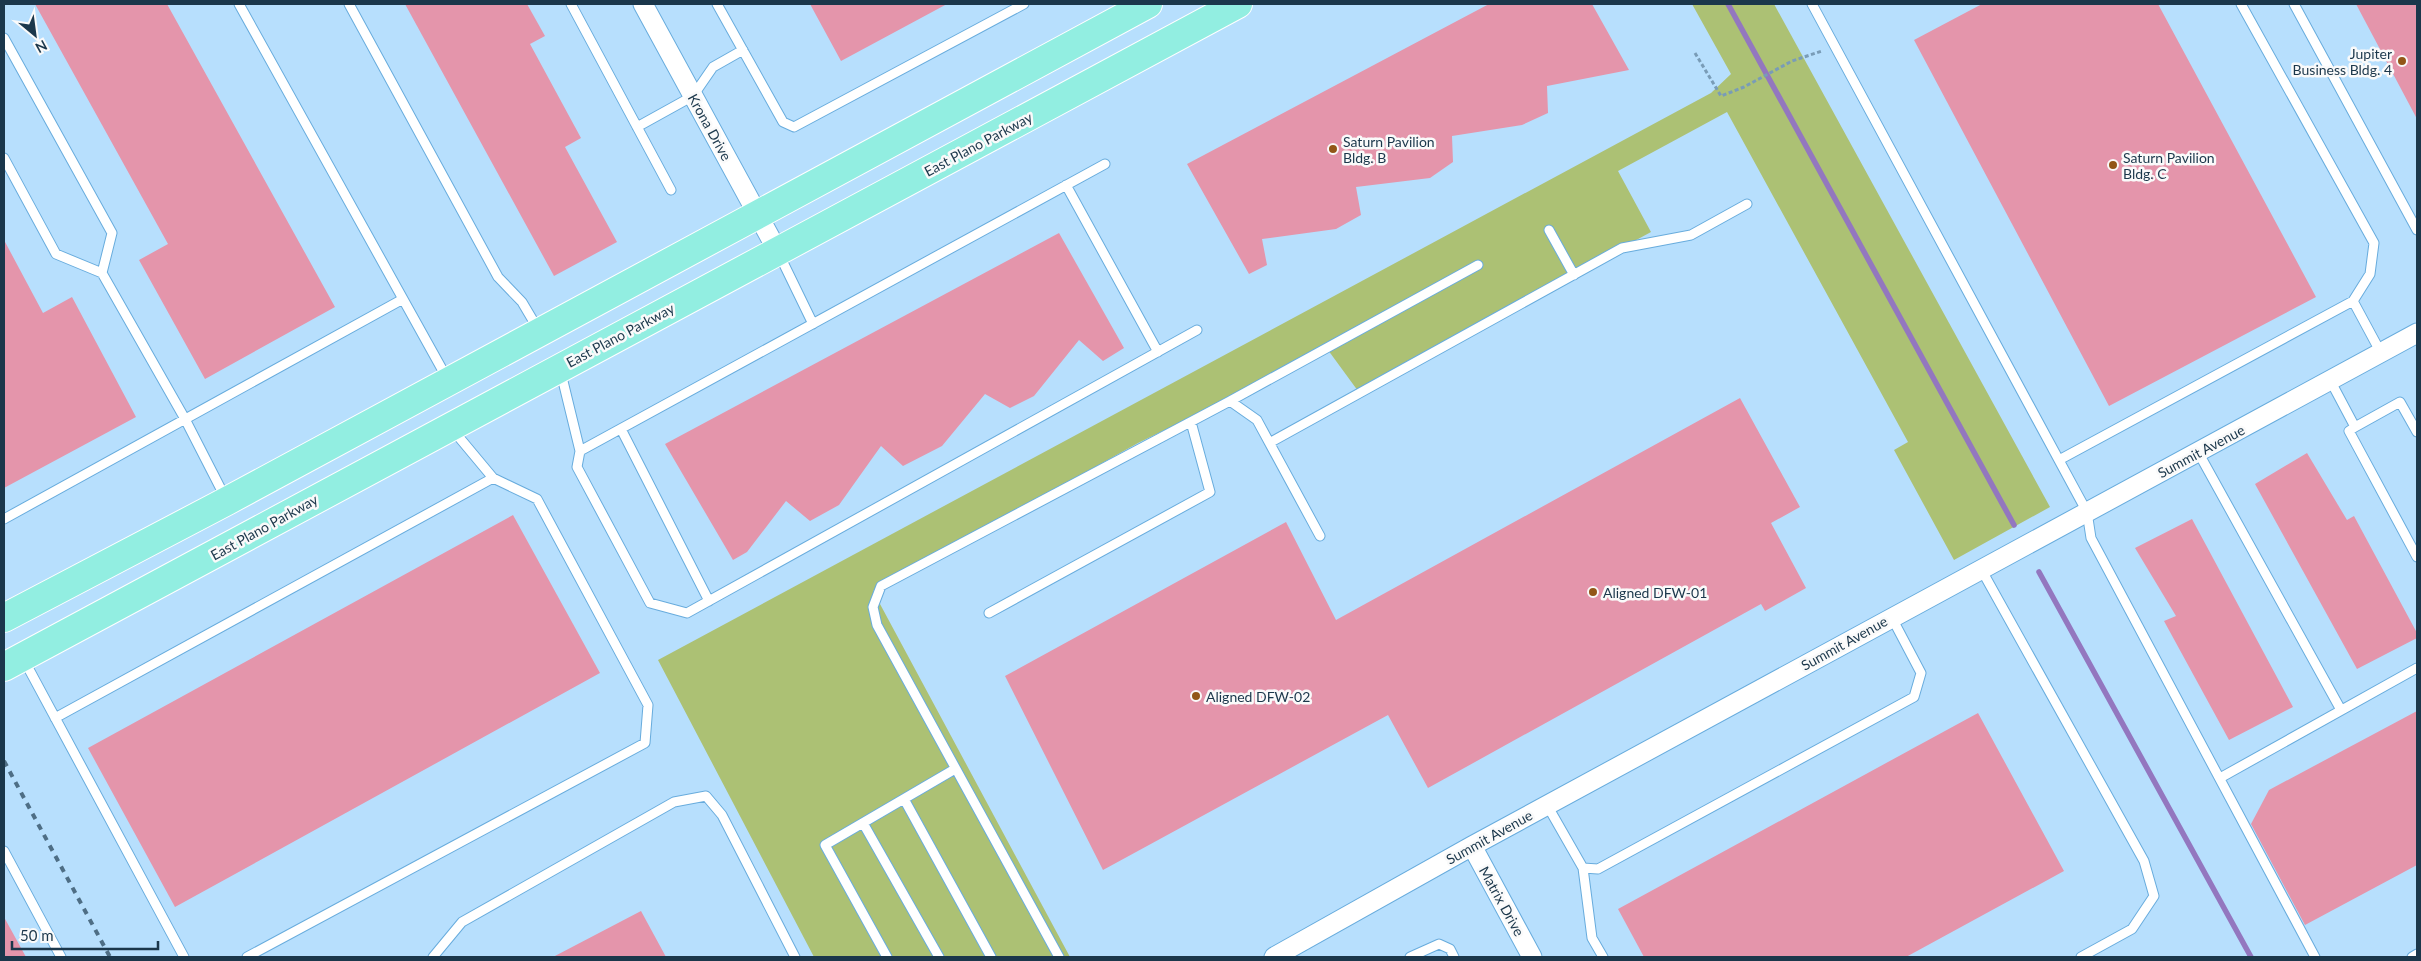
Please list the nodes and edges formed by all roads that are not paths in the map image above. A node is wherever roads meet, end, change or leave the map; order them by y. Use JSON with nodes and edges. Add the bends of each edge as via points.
{"nodes":[{"id":1,"x":239,"y":4,"type":"edge"},
{"id":2,"x":349,"y":4,"type":"edge"},
{"id":3,"x":571,"y":4,"type":"edge"},
{"id":4,"x":643,"y":4,"type":"edge"},
{"id":5,"x":717,"y":4,"type":"edge"},
{"id":6,"x":1024,"y":4,"type":"edge"},
{"id":7,"x":1148,"y":4,"type":"edge"},
{"id":8,"x":1238,"y":4,"type":"edge"},
{"id":9,"x":1812,"y":4,"type":"edge"},
{"id":10,"x":2241,"y":4,"type":"edge"},
{"id":11,"x":2294,"y":4,"type":"edge"},
{"id":12,"x":4,"y":38,"type":"edge"},
{"id":13,"x":743,"y":50,"type":"junction"},
{"id":14,"x":1048,"y":59,"type":"junction"},
{"id":15,"x":693,"y":96,"type":"junction"},
{"id":16,"x":1068,"y":96,"type":"junction"},
{"id":17,"x":637,"y":126,"type":"junction"},
{"id":18,"x":4,"y":158,"type":"edge"},
{"id":19,"x":1105,"y":164,"type":"dead end"},
{"id":20,"x":1066,"y":185,"type":"junction"},
{"id":21,"x":672,"y":190,"type":"dead end"},
{"id":22,"x":1747,"y":204,"type":"dead end"},
{"id":23,"x":757,"y":214,"type":"junction"},
{"id":24,"x":1549,"y":230,"type":"dead end"},
{"id":25,"x":2417,"y":230,"type":"edge"},
{"id":26,"x":777,"y":250,"type":"junction"},
{"id":27,"x":1478,"y":265,"type":"dead end"},
{"id":28,"x":102,"y":274,"type":"junction"},
{"id":29,"x":1574,"y":275,"type":"junction"},
{"id":30,"x":402,"y":299,"type":"junction"},
{"id":31,"x":2353,"y":301,"type":"junction"},
{"id":32,"x":813,"y":324,"type":"junction"},
{"id":33,"x":539,"y":330,"type":"junction"},
{"id":34,"x":1197,"y":330,"type":"dead end"},
{"id":35,"x":2417,"y":333,"type":"edge"},
{"id":36,"x":1158,"y":352,"type":"junction"},
{"id":37,"x":2381,"y":353,"type":"junction"},
{"id":38,"x":560,"y":367,"type":"junction"},
{"id":39,"x":448,"y":380,"type":"junction"},
{"id":40,"x":2330,"y":380,"type":"junction"},
{"id":41,"x":1230,"y":401,"type":"junction"},
{"id":42,"x":185,"y":419,"type":"junction"},
{"id":43,"x":1191,"y":422,"type":"junction"},
{"id":44,"x":450,"y":426,"type":"junction"},
{"id":45,"x":2355,"y":427,"type":"junction"},
{"id":46,"x":621,"y":429,"type":"junction"},
{"id":47,"x":2417,"y":432,"type":"edge"},
{"id":48,"x":1270,"y":442,"type":"junction"},
{"id":49,"x":580,"y":451,"type":"junction"},
{"id":50,"x":2198,"y":452,"type":"junction"},
{"id":51,"x":2058,"y":460,"type":"junction"},
{"id":52,"x":493,"y":478,"type":"junction"},
{"id":53,"x":227,"y":501,"type":"junction"},
{"id":54,"x":2087,"y":512,"type":"junction"},
{"id":55,"x":4,"y":519,"type":"edge"},
{"id":56,"x":1320,"y":536,"type":"dead end"},
{"id":57,"x":246,"y":537,"type":"junction"},
{"id":58,"x":2417,"y":557,"type":"edge"},
{"id":59,"x":1981,"y":569,"type":"junction"},
{"id":60,"x":709,"y":601,"type":"junction"},
{"id":61,"x":989,"y":613,"type":"dead end"},
{"id":62,"x":1892,"y":617,"type":"junction"},
{"id":63,"x":4,"y":618,"type":"edge"},
{"id":64,"x":4,"y":622,"type":"edge"},
{"id":65,"x":13,"y":662,"type":"edge"},
{"id":66,"x":2417,"y":668,"type":"edge"},
{"id":67,"x":2341,"y":710,"type":"junction"},
{"id":68,"x":55,"y":718,"type":"junction"},
{"id":69,"x":955,"y":769,"type":"junction"},
{"id":70,"x":2220,"y":778,"type":"junction"},
{"id":71,"x":904,"y":798,"type":"junction"},
{"id":72,"x":1546,"y":805,"type":"junction"},
{"id":73,"x":863,"y":823,"type":"junction"},
{"id":74,"x":1472,"y":846,"type":"junction"},
{"id":75,"x":4,"y":851,"type":"edge"},
{"id":76,"x":1583,"y":868,"type":"junction"},
{"id":77,"x":2417,"y":954,"type":"edge"},
{"id":78,"x":61,"y":957,"type":"edge"},
{"id":79,"x":184,"y":957,"type":"edge"},
{"id":80,"x":247,"y":957,"type":"edge"},
{"id":81,"x":432,"y":957,"type":"edge"},
{"id":82,"x":795,"y":957,"type":"edge"},
{"id":83,"x":887,"y":957,"type":"edge"},
{"id":84,"x":939,"y":957,"type":"edge"},
{"id":85,"x":991,"y":957,"type":"edge"},
{"id":86,"x":1059,"y":957,"type":"edge"},
{"id":87,"x":1274,"y":957,"type":"edge"},
{"id":88,"x":1410,"y":957,"type":"edge"},
{"id":89,"x":1454,"y":957,"type":"edge"},
{"id":90,"x":1532,"y":957,"type":"edge"},
{"id":91,"x":1603,"y":957,"type":"edge"},
{"id":92,"x":2080,"y":957,"type":"edge"},
{"id":93,"x":2315,"y":957,"type":"edge"},
{"id":94,"x":2412,"y":957,"type":"edge"}],
"edges":[{"from":1,"to":30,"type":"lane"},
{"from":2,"to":33,"type":"lane","via":[[498,277],[522,302]]},
{"from":3,"to":17,"type":"lane"},
{"from":4,"to":15,"type":"street","name":"Krona Drive"},
{"from":5,"to":13,"type":"lane"},
{"from":6,"to":13,"type":"lane","via":[[794,127],[783,122]]},
{"from":7,"to":14,"type":"main road"},
{"from":8,"to":16,"type":"main road","name":"East Plano Parkway"},
{"from":9,"to":51,"type":"lane"},
{"from":10,"to":31,"type":"lane","via":[[2374,243],[2370,274]]},
{"from":11,"to":25,"type":"lane"},
{"from":12,"to":28,"type":"lane","via":[[112,234]]},
{"from":13,"to":15,"type":"lane","via":[[713,66]]},
{"from":14,"to":16,"type":"main road"},
{"from":14,"to":23,"type":"main road"},
{"from":15,"to":17,"type":"lane"},
{"from":15,"to":23,"type":"street","name":"Krona Drive"},
{"from":16,"to":26,"type":"main road","name":"East Plano Parkway"},
{"from":17,"to":21,"type":"lane"},
{"from":18,"to":28,"type":"lane","via":[[56,254]]},
{"from":19,"to":20,"type":"lane"},
{"from":20,"to":32,"type":"lane"},
{"from":20,"to":36,"type":"lane"},
{"from":22,"to":29,"type":"lane","via":[[1690,235],[1622,248]]},
{"from":23,"to":26,"type":"street","name":"Krona Drive"},
{"from":23,"to":33,"type":"main road"},
{"from":24,"to":29,"type":"lane"},
{"from":26,"to":32,"type":"lane"},
{"from":26,"to":38,"type":"main road","name":"East Plano Parkway"},
{"from":27,"to":41,"type":"lane"},
{"from":28,"to":42,"type":"lane"},
{"from":29,"to":48,"type":"lane"},
{"from":30,"to":39,"type":"lane"},
{"from":30,"to":42,"type":"lane"},
{"from":31,"to":37,"type":"lane"},
{"from":31,"to":51,"type":"lane"},
{"from":32,"to":46,"type":"lane"},
{"from":33,"to":38,"type":"main road"},
{"from":33,"to":39,"type":"main road"},
{"from":34,"to":36,"type":"lane"},
{"from":35,"to":37,"type":"street","name":"Summit Avenue"},
{"from":36,"to":60,"type":"lane"},
{"from":37,"to":40,"type":"street","name":"Summit Avenue"},
{"from":38,"to":44,"type":"main road","name":"East Plano Parkway"},
{"from":38,"to":49,"type":"lane"},
{"from":39,"to":53,"type":"main road"},
{"from":40,"to":45,"type":"lane"},
{"from":40,"to":50,"type":"street","name":"Summit Avenue"},
{"from":41,"to":43,"type":"lane"},
{"from":41,"to":48,"type":"lane","via":[[1257,420]]},
{"from":42,"to":53,"type":"lane"},
{"from":42,"to":55,"type":"lane"},
{"from":43,"to":61,"type":"lane","via":[[1210,492]]},
{"from":43,"to":69,"type":"lane","via":[[881,586],[873,607],[877,625]]},
{"from":44,"to":52,"type":"lane"},
{"from":44,"to":57,"type":"main road","name":"East Plano Parkway"},
{"from":45,"to":47,"type":"lane","via":[[2400,402]]},
{"from":45,"to":58,"type":"lane","via":[[2349,431]]},
{"from":46,"to":49,"type":"lane"},
{"from":46,"to":60,"type":"lane"},
{"from":48,"to":56,"type":"lane"},
{"from":49,"to":60,"type":"lane","via":[[577,467],[650,603],[687,613]]},
{"from":50,"to":54,"type":"street","name":"Summit Avenue"},
{"from":50,"to":67,"type":"lane"},
{"from":51,"to":54,"type":"lane"},
{"from":52,"to":68,"type":"lane"},
{"from":52,"to":80,"type":"lane","via":[[537,499],[648,704],[646,743]]},
{"from":53,"to":57,"type":"main road"},
{"from":53,"to":63,"type":"main road"},
{"from":54,"to":59,"type":"street","name":"Summit Avenue"},
{"from":54,"to":70,"type":"lane","via":[[2091,538]]},
{"from":57,"to":65,"type":"main road","name":"East Plano Parkway"},
{"from":59,"to":62,"type":"street","name":"Summit Avenue"},
{"from":59,"to":92,"type":"lane","via":[[2144,861],[2154,896],[2132,929]]},
{"from":62,"to":72,"type":"street","name":"Summit Avenue"},
{"from":62,"to":76,"type":"lane","via":[[1921,673],[1914,697],[1598,869]]},
{"from":64,"to":65,"type":"main road"},
{"from":65,"to":68,"type":"lane"},
{"from":66,"to":67,"type":"lane"},
{"from":67,"to":70,"type":"lane"},
{"from":68,"to":79,"type":"lane"},
{"from":69,"to":71,"type":"lane"},
{"from":69,"to":86,"type":"lane"},
{"from":70,"to":93,"type":"lane"},
{"from":71,"to":73,"type":"lane"},
{"from":71,"to":85,"type":"lane"},
{"from":72,"to":74,"type":"street","name":"Summit Avenue"},
{"from":72,"to":76,"type":"lane"},
{"from":73,"to":83,"type":"lane","via":[[825,845]]},
{"from":73,"to":84,"type":"lane"},
{"from":74,"to":87,"type":"street","name":"Summit Avenue"},
{"from":74,"to":90,"type":"street","name":"Matrix Drive"},
{"from":75,"to":78,"type":"lane"},
{"from":76,"to":91,"type":"lane","via":[[1592,938]]},
{"from":77,"to":94,"type":"lane"},
{"from":81,"to":82,"type":"lane","via":[[462,922],[674,802],[706,796],[722,815]]},
{"from":88,"to":89,"type":"lane","via":[[1439,944],[1450,949]]}]}
